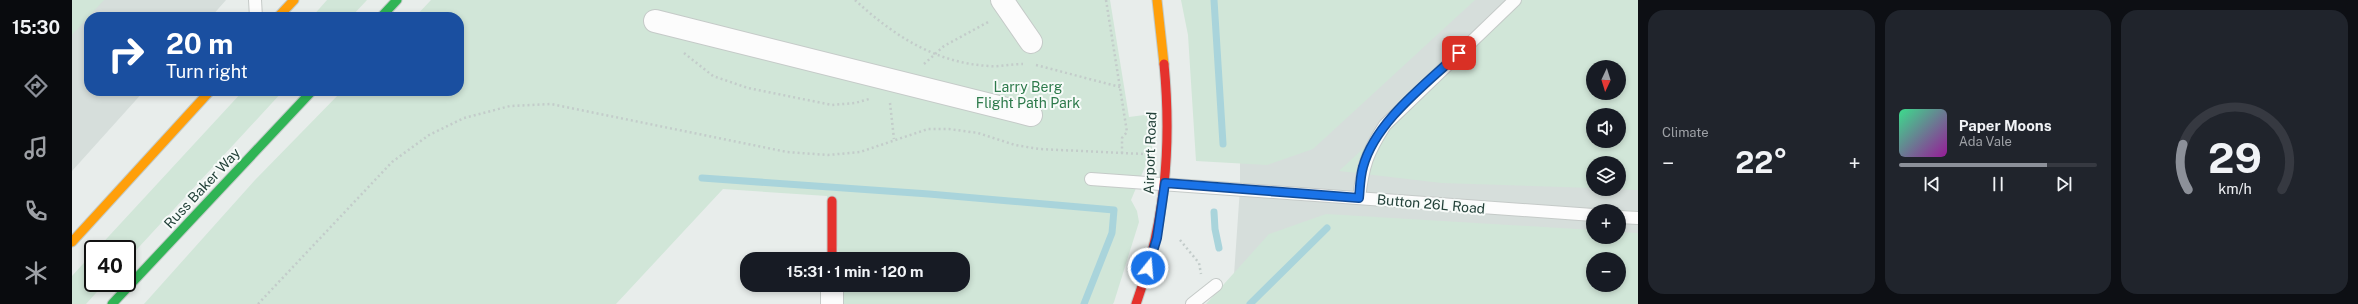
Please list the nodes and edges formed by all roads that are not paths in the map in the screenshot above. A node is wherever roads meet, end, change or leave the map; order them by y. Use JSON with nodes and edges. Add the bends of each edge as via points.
{"nodes":[{"id":1,"x":255,"y":0,"type":"edge"},
{"id":2,"x":294,"y":0,"type":"edge"},
{"id":3,"x":397,"y":0,"type":"edge"},
{"id":4,"x":1002,"y":0,"type":"edge"},
{"id":5,"x":1157,"y":0,"type":"edge"},
{"id":6,"x":1514,"y":0,"type":"edge"},
{"id":7,"x":256,"y":12,"type":"edge"},
{"id":8,"x":283,"y":12,"type":"edge"},
{"id":9,"x":386,"y":12,"type":"edge"},
{"id":10,"x":656,"y":21,"type":"dead end"},
{"id":11,"x":1031,"y":42,"type":"dead end"},
{"id":12,"x":205,"y":96,"type":"edge"},
{"id":13,"x":307,"y":96,"type":"edge"},
{"id":14,"x":1031,"y":115,"type":"dead end"},
{"id":15,"x":1091,"y":179,"type":"dead end"},
{"id":16,"x":1165,"y":183,"type":"junction"},
{"id":17,"x":1359,"y":198,"type":"junction"},
{"id":18,"x":832,"y":201,"type":"dead end"},
{"id":19,"x":1586,"y":215,"type":"edge"},
{"id":20,"x":1626,"y":217,"type":"edge"},
{"id":21,"x":1638,"y":218,"type":"edge"},
{"id":22,"x":72,"y":242,"type":"edge"},
{"id":23,"x":832,"y":252,"type":"edge"},
{"id":24,"x":1216,"y":285,"type":"dead end"},
{"id":25,"x":832,"y":292,"type":"edge"},
{"id":26,"x":112,"y":304,"type":"edge"},
{"id":27,"x":832,"y":304,"type":"edge"},
{"id":28,"x":1136,"y":304,"type":"edge"},
{"id":29,"x":1192,"y":304,"type":"edge"}],
"edges":[{"from":1,"to":7,"type":"lane"},
{"from":2,"to":8,"type":"main road"},
{"from":3,"to":9,"type":"main road"},
{"from":4,"to":11,"type":"street"},
{"from":5,"to":16,"type":"main road","name":"Airport Road","via":[[1166,89]]},
{"from":6,"to":17,"type":"lane","name":"Button 26L Road","via":[[1385,126],[1370,147],[1362,168]]},
{"from":10,"to":14,"type":"street"},
{"from":12,"to":22,"type":"main road"},
{"from":13,"to":26,"type":"main road","name":"Russ Baker Way"},
{"from":15,"to":16,"type":"lane"},
{"from":16,"to":17,"type":"lane"},
{"from":16,"to":28,"type":"main road","name":"Airport Road","via":[[1157,238]]},
{"from":17,"to":19,"type":"lane","name":"Button 26L Road"},
{"from":18,"to":23,"type":"main road"},
{"from":20,"to":21,"type":"lane"},
{"from":24,"to":29,"type":"lane"},
{"from":25,"to":27,"type":"street"}]}
